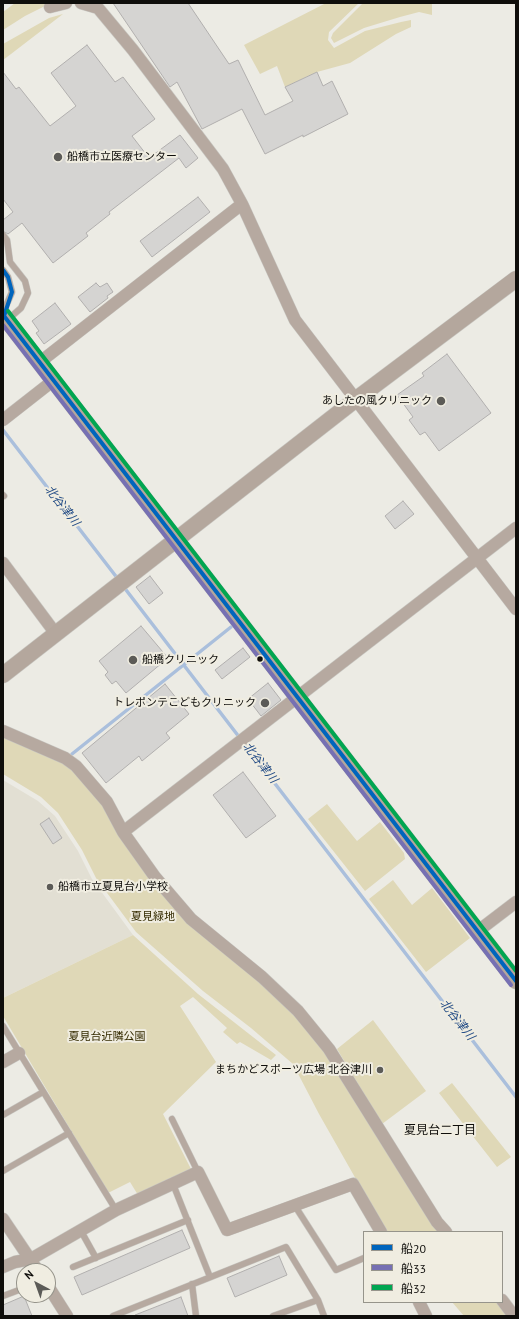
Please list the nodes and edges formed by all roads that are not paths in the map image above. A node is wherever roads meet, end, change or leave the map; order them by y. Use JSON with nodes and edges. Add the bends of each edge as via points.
{"nodes":[{"id":1,"x":66,"y":3,"type":"edge"},
{"id":2,"x":81,"y":3,"type":"edge"},
{"id":3,"x":50,"y":7,"type":"dead end"},
{"id":4,"x":242,"y":204,"type":"junction"},
{"id":5,"x":3,"y":235,"type":"edge"},
{"id":6,"x":3,"y":270,"type":"edge"},
{"id":7,"x":516,"y":279,"type":"edge"},
{"id":8,"x":4,"y":315,"type":"edge"},
{"id":9,"x":40,"y":362,"type":"junction"},
{"id":10,"x":54,"y":380,"type":"junction"},
{"id":11,"x":355,"y":400,"type":"junction"},
{"id":12,"x":3,"y":420,"type":"edge"},
{"id":13,"x":516,"y":528,"type":"edge"},
{"id":14,"x":177,"y":540,"type":"junction"},
{"id":15,"x":476,"y":558,"type":"junction"},
{"id":16,"x":3,"y":563,"type":"edge"},
{"id":17,"x":516,"y":609,"type":"edge"},
{"id":18,"x":56,"y":634,"type":"junction"},
{"id":19,"x":3,"y":675,"type":"edge"},
{"id":20,"x":298,"y":697,"type":"junction"},
{"id":21,"x":3,"y":731,"type":"edge"},
{"id":22,"x":124,"y":832,"type":"junction"},
{"id":23,"x":516,"y":902,"type":"edge"},
{"id":24,"x":478,"y":931,"type":"junction"},
{"id":25,"x":516,"y":981,"type":"edge"},
{"id":26,"x":3,"y":1026,"type":"edge"},
{"id":27,"x":19,"y":1053,"type":"junction"},
{"id":28,"x":3,"y":1062,"type":"edge"},
{"id":29,"x":43,"y":1092,"type":"junction"},
{"id":30,"x":3,"y":1115,"type":"edge"},
{"id":31,"x":172,"y":1119,"type":"dead end"},
{"id":32,"x":69,"y":1133,"type":"junction"},
{"id":33,"x":3,"y":1171,"type":"edge"},
{"id":34,"x":198,"y":1172,"type":"junction"},
{"id":35,"x":173,"y":1184,"type":"junction"},
{"id":36,"x":295,"y":1206,"type":"junction"},
{"id":37,"x":116,"y":1210,"type":"junction"},
{"id":38,"x":3,"y":1219,"type":"edge"},
{"id":39,"x":188,"y":1220,"type":"junction"},
{"id":40,"x":81,"y":1230,"type":"junction"},
{"id":41,"x":380,"y":1231,"type":"edge"},
{"id":42,"x":445,"y":1231,"type":"edge"},
{"id":43,"x":96,"y":1258,"type":"junction"},
{"id":44,"x":363,"y":1258,"type":"edge"},
{"id":45,"x":31,"y":1259,"type":"junction"},
{"id":46,"x":33,"y":1263,"type":"edge"},
{"id":47,"x":3,"y":1267,"type":"edge"},
{"id":48,"x":73,"y":1267,"type":"dead end"},
{"id":49,"x":210,"y":1277,"type":"junction"},
{"id":50,"x":192,"y":1284,"type":"junction"},
{"id":51,"x":16,"y":1291,"type":"edge"},
{"id":52,"x":3,"y":1296,"type":"edge"},
{"id":53,"x":56,"y":1299,"type":"edge"},
{"id":54,"x":318,"y":1300,"type":"junction"},
{"id":55,"x":503,"y":1301,"type":"edge"},
{"id":56,"x":420,"y":1303,"type":"edge"},
{"id":57,"x":67,"y":1316,"type":"edge"},
{"id":58,"x":113,"y":1316,"type":"edge"},
{"id":59,"x":196,"y":1316,"type":"edge"},
{"id":60,"x":273,"y":1316,"type":"edge"},
{"id":61,"x":324,"y":1316,"type":"edge"},
{"id":62,"x":426,"y":1316,"type":"edge"},
{"id":63,"x":514,"y":1316,"type":"edge"}],
"edges":[{"from":1,"to":3,"type":"street"},
{"from":2,"to":4,"type":"street","via":[[98,8],[133,50],[223,169]]},
{"from":4,"to":9,"type":"street"},
{"from":4,"to":11,"type":"street","via":[[295,320]]},
{"from":5,"to":8,"type":"lane","via":[[7,240],[10,262],[25,280],[28,293],[21,308],[14,314]]},
{"from":6,"to":8,"type":"lane","via":[[12,292]]},
{"from":7,"to":11,"type":"street"},
{"from":8,"to":9,"type":"street"},
{"from":9,"to":10,"type":"street"},
{"from":10,"to":12,"type":"street"},
{"from":10,"to":14,"type":"street"},
{"from":11,"to":14,"type":"street"},
{"from":11,"to":15,"type":"street"},
{"from":13,"to":15,"type":"street"},
{"from":14,"to":18,"type":"street"},
{"from":14,"to":20,"type":"street"},
{"from":15,"to":17,"type":"street"},
{"from":15,"to":20,"type":"street"},
{"from":16,"to":18,"type":"street"},
{"from":18,"to":19,"type":"street"},
{"from":20,"to":22,"type":"street"},
{"from":20,"to":24,"type":"street"},
{"from":21,"to":22,"type":"street","via":[[65,758],[76,766],[107,802]]},
{"from":22,"to":42,"type":"street","via":[[155,877],[191,919],[262,977],[298,1011],[329,1049]]},
{"from":23,"to":24,"type":"street"},
{"from":24,"to":25,"type":"street"},
{"from":26,"to":27,"type":"lane"},
{"from":27,"to":28,"type":"street"},
{"from":27,"to":29,"type":"lane"},
{"from":29,"to":30,"type":"lane"},
{"from":29,"to":32,"type":"lane"},
{"from":31,"to":34,"type":"lane"},
{"from":32,"to":33,"type":"lane"},
{"from":32,"to":37,"type":"lane"},
{"from":34,"to":35,"type":"street"},
{"from":34,"to":36,"type":"street","via":[[228,1230]]},
{"from":35,"to":37,"type":"street"},
{"from":35,"to":39,"type":"lane"},
{"from":36,"to":41,"type":"street","via":[[353,1184]]},
{"from":36,"to":44,"type":"lane","via":[[336,1270]]},
{"from":37,"to":40,"type":"street"},
{"from":38,"to":45,"type":"street"},
{"from":39,"to":43,"type":"lane"},
{"from":39,"to":49,"type":"lane"},
{"from":40,"to":43,"type":"lane"},
{"from":40,"to":45,"type":"street"},
{"from":43,"to":48,"type":"lane"},
{"from":45,"to":46,"type":"street"},
{"from":45,"to":47,"type":"street"},
{"from":49,"to":50,"type":"lane"},
{"from":49,"to":54,"type":"lane","via":[[286,1247]]},
{"from":50,"to":58,"type":"lane"},
{"from":50,"to":59,"type":"lane"},
{"from":51,"to":52,"type":"lane"},
{"from":53,"to":57,"type":"street"},
{"from":54,"to":60,"type":"lane"},
{"from":54,"to":61,"type":"lane"},
{"from":55,"to":63,"type":"street"},
{"from":56,"to":62,"type":"street"}]}
